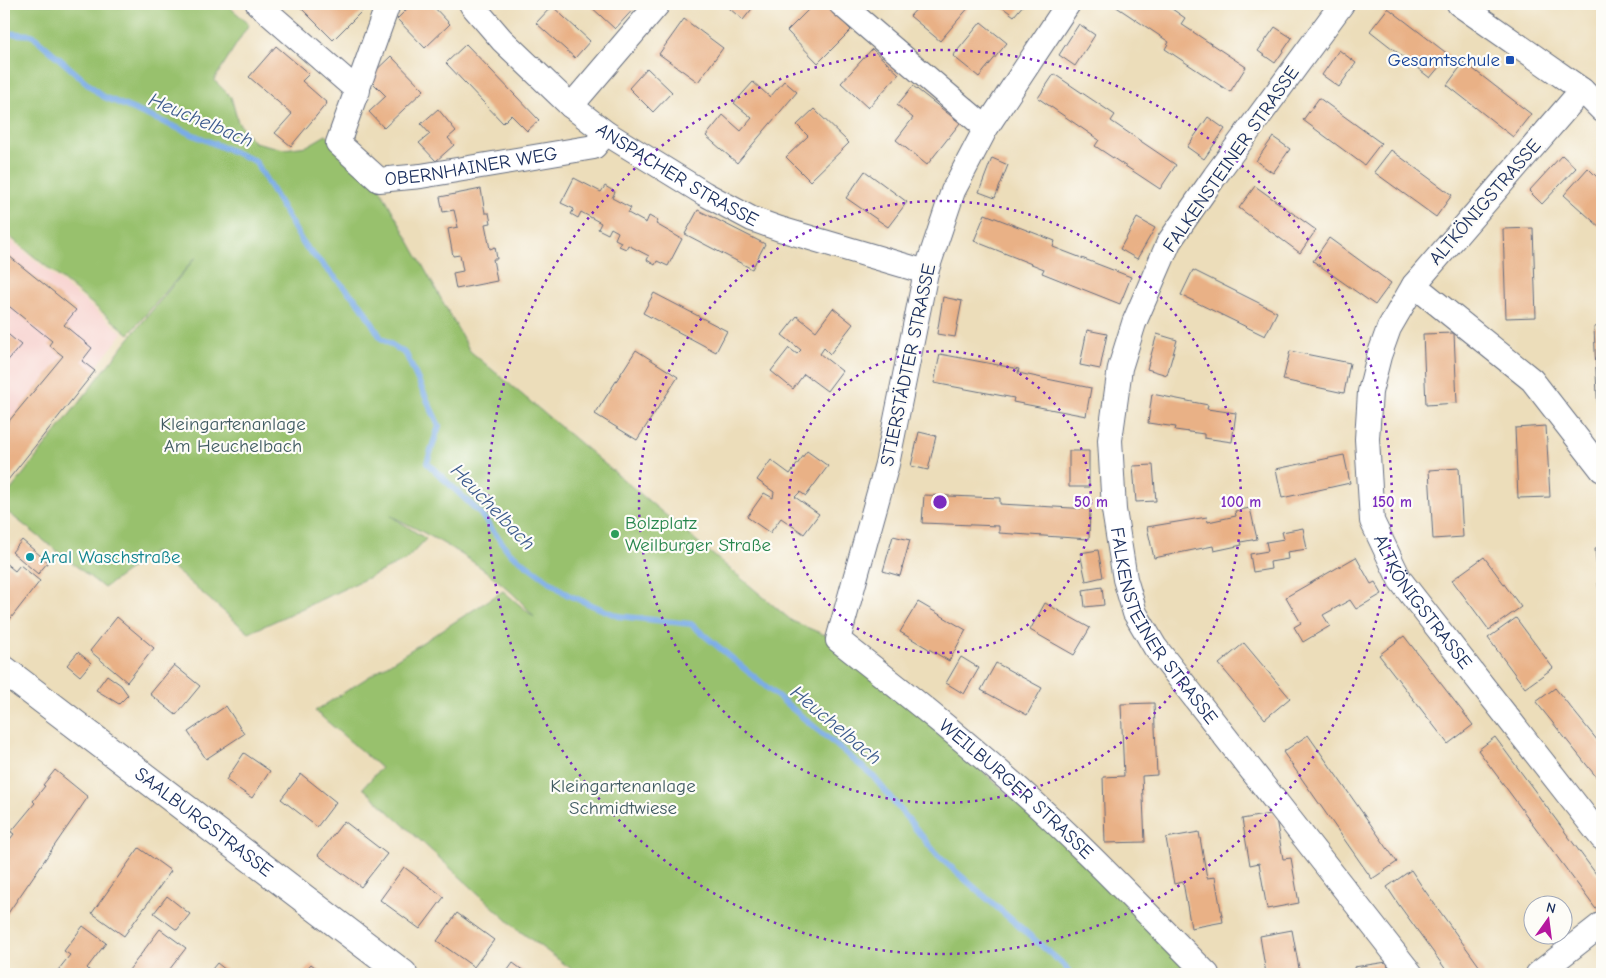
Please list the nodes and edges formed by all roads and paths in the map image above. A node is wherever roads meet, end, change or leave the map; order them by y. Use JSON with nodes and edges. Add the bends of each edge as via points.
{"nodes":[{"id":1,"x":258,"y":4,"type":"edge"},
{"id":2,"x":388,"y":4,"type":"edge"},
{"id":3,"x":471,"y":4,"type":"edge"},
{"id":4,"x":658,"y":4,"type":"edge"},
{"id":5,"x":841,"y":4,"type":"edge"},
{"id":6,"x":1068,"y":4,"type":"edge"},
{"id":7,"x":1342,"y":4,"type":"edge"},
{"id":8,"x":1458,"y":4,"type":"edge"},
{"id":9,"x":1582,"y":90,"type":"junction"},
{"id":10,"x":358,"y":91,"type":"junction"},
{"id":11,"x":571,"y":106,"type":"junction"},
{"id":12,"x":1602,"y":110,"type":"edge"},
{"id":13,"x":986,"y":128,"type":"junction"},
{"id":14,"x":606,"y":133,"type":"junction"},
{"id":15,"x":926,"y":272,"type":"junction"},
{"id":16,"x":1414,"y":285,"type":"junction"},
{"id":17,"x":1602,"y":470,"type":"edge"},
{"id":18,"x":845,"y":608,"type":"joint"},
{"id":19,"x":4,"y":670,"type":"edge"},
{"id":20,"x":1602,"y":838,"type":"edge"},
{"id":21,"x":1602,"y":924,"type":"edge"},
{"id":22,"x":403,"y":974,"type":"edge"},
{"id":23,"x":1207,"y":974,"type":"edge"},
{"id":24,"x":1411,"y":974,"type":"edge"},
{"id":25,"x":1538,"y":974,"type":"edge"}],
"edges":[{"from":1,"to":10,"type":"street"},
{"from":2,"to":10,"type":"street","name":"OBERNHAINER WEG"},
{"from":3,"to":11,"type":"street","name":"ANSPACHER STRASSE","via":[[502,40]]},
{"from":4,"to":11,"type":"street"},
{"from":5,"to":13,"type":"street"},
{"from":6,"to":13,"type":"street","name":"STIERSTÄDTER STRASSE"},
{"from":7,"to":24,"type":"street","name":"FALKENSTEINER STRASSE","via":[[1169,242],[1134,323],[1118,378],[1110,440],[1112,492],[1125,579],[1135,613],[1155,647]]},
{"from":8,"to":9,"type":"street"},
{"from":9,"to":12,"type":"street"},
{"from":9,"to":16,"type":"street","name":"ALTKÖNIGSTRASSE"},
{"from":10,"to":14,"type":"street","name":"OBERNHAINER WEG","via":[[338,144],[379,180],[422,176],[594,147]]},
{"from":11,"to":14,"type":"street","name":"ANSPACHER STRASSE"},
{"from":13,"to":15,"type":"street","name":"STIERSTÄDTER STRASSE","via":[[953,191]]},
{"from":14,"to":15,"type":"street","name":"ANSPACHER STRASSE","via":[[752,219]]},
{"from":15,"to":18,"type":"street","name":"STIERSTÄDTER STRASSE","via":[[887,464]]},
{"from":16,"to":17,"type":"street","via":[[1532,380]]},
{"from":16,"to":20,"type":"street","name":"ALTKÖNIGSTRASSE","via":[[1389,328],[1370,392],[1367,439],[1372,521],[1400,580]]},
{"from":18,"to":23,"type":"street","name":"WEILBURGER STRASSE","via":[[838,640],[921,705],[1020,790]]},
{"from":19,"to":22,"type":"street","name":"SAALBURGSTRASSE"},
{"from":21,"to":25,"type":"street"}]}
